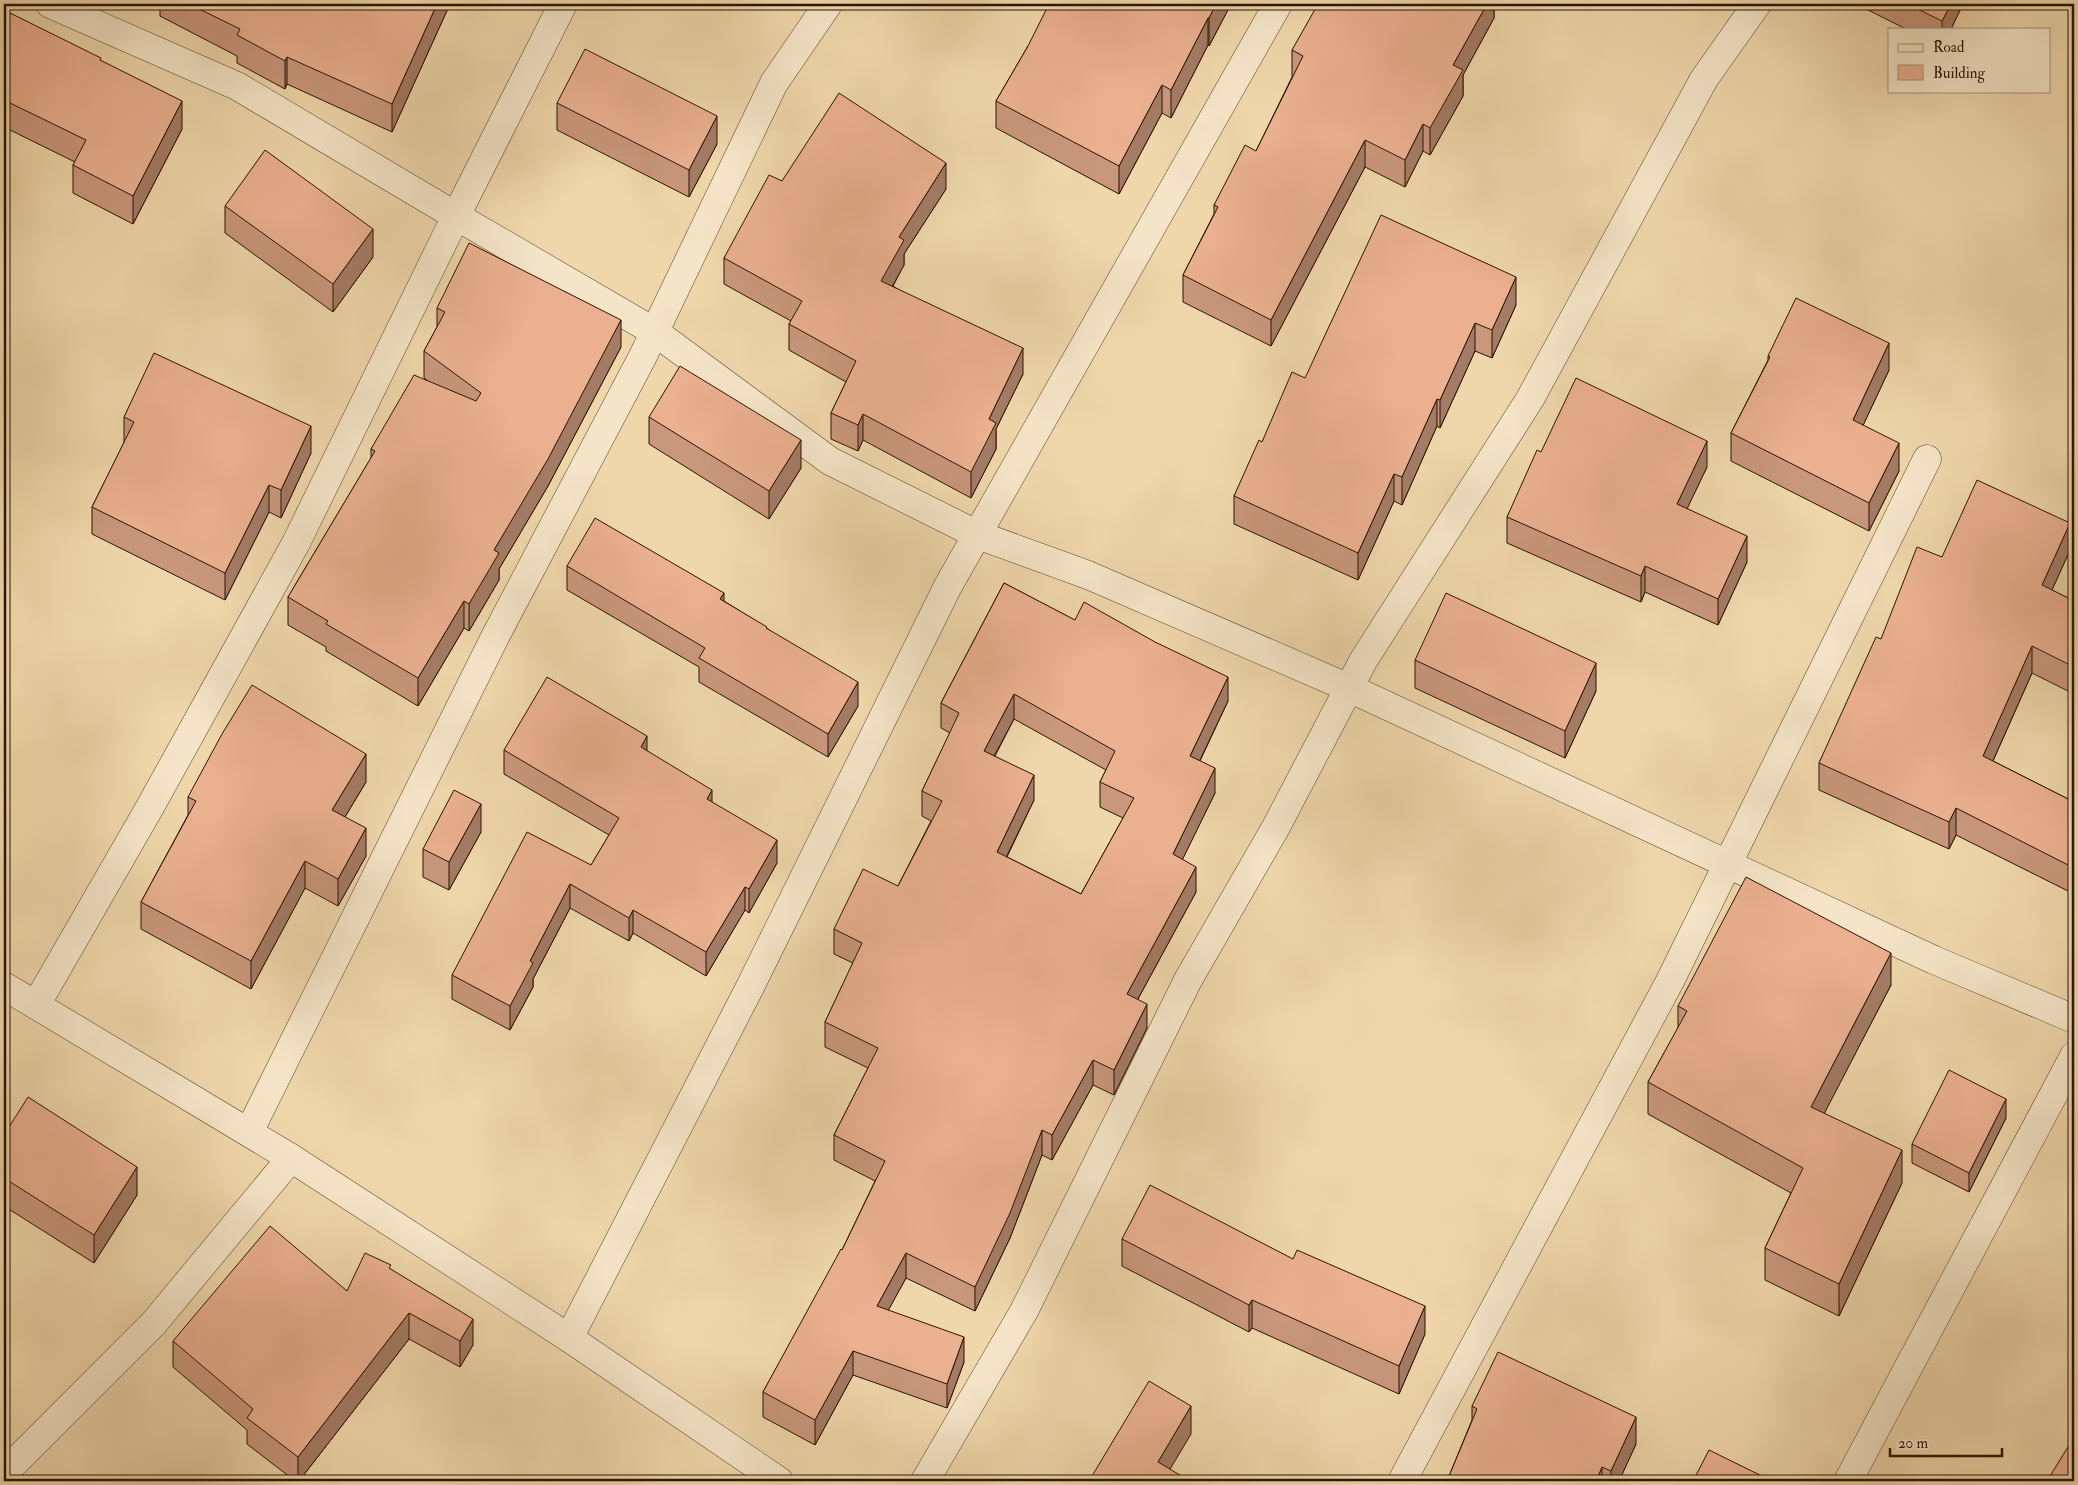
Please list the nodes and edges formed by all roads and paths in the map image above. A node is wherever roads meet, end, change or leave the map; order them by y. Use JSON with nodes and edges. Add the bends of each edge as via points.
{"nodes":[{"id":1,"x":50,"y":4,"type":"edge"},
{"id":2,"x":563,"y":4,"type":"edge"},
{"id":3,"x":828,"y":4,"type":"edge"},
{"id":4,"x":1278,"y":4,"type":"edge"},
{"id":5,"x":1757,"y":4,"type":"edge"},
{"id":6,"x":456,"y":216,"type":"junction"},
{"id":7,"x":655,"y":332,"type":"junction"},
{"id":8,"x":1927,"y":459,"type":"dead end"},
{"id":9,"x":978,"y":535,"type":"junction"},
{"id":10,"x":1349,"y":688,"type":"junction"},
{"id":11,"x":1727,"y":865,"type":"junction"},
{"id":12,"x":4,"y":986,"type":"edge"},
{"id":13,"x":36,"y":1005,"type":"junction"},
{"id":14,"x":2074,"y":1019,"type":"edge"},
{"id":15,"x":2074,"y":1056,"type":"edge"},
{"id":16,"x":249,"y":1132,"type":"junction"},
{"id":17,"x":291,"y":1158,"type":"junction"},
{"id":18,"x":569,"y":1338,"type":"junction"},
{"id":19,"x":4,"y":1474,"type":"edge"},
{"id":20,"x":779,"y":1481,"type":"edge"},
{"id":21,"x":925,"y":1481,"type":"edge"},
{"id":22,"x":1402,"y":1481,"type":"edge"},
{"id":23,"x":1848,"y":1481,"type":"edge"}],
"edges":[{"from":1,"to":6,"type":"street","via":[[237,86]]},
{"from":2,"to":6,"type":"street"},
{"from":3,"to":7,"type":"street","via":[[774,84]]},
{"from":4,"to":9,"type":"street"},
{"from":5,"to":10,"type":"street","via":[[1704,79],[1530,399],[1363,660]]},
{"from":6,"to":7,"type":"street"},
{"from":6,"to":13,"type":"street","via":[[296,543]]},
{"from":7,"to":9,"type":"street","via":[[830,461]]},
{"from":7,"to":16,"type":"street","via":[[495,637]]},
{"from":8,"to":11,"type":"street"},
{"from":9,"to":10,"type":"street","via":[[1088,575]]},
{"from":9,"to":18,"type":"street","via":[[948,586],[749,989]]},
{"from":10,"to":11,"type":"street"},
{"from":10,"to":21,"type":"street","via":[[1276,827],[1188,980],[1024,1311]]},
{"from":11,"to":14,"type":"street","via":[[1934,960]]},
{"from":11,"to":22,"type":"street","via":[[1670,981]]},
{"from":12,"to":13,"type":"street"},
{"from":13,"to":16,"type":"street"},
{"from":15,"to":23,"type":"street"},
{"from":16,"to":17,"type":"street"},
{"from":17,"to":18,"type":"street"},
{"from":17,"to":19,"type":"street","via":[[154,1324]]},
{"from":18,"to":20,"type":"street"}]}
